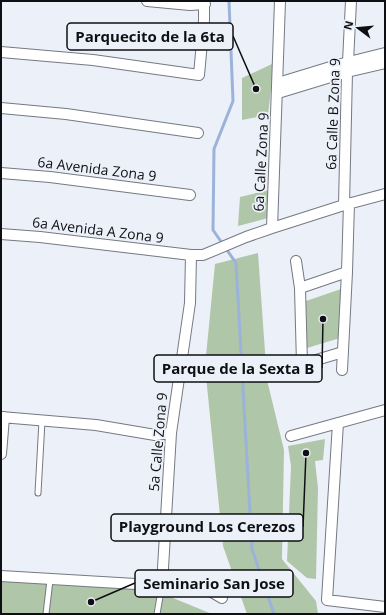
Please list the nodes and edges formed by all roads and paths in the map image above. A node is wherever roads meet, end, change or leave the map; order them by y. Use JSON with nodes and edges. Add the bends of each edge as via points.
{"nodes":[{"id":1,"x":147,"y":1,"type":"edge"},
{"id":2,"x":280,"y":1,"type":"edge"},
{"id":3,"x":351,"y":1,"type":"edge"},
{"id":4,"x":204,"y":3,"type":"edge"},
{"id":5,"x":1,"y":52,"type":"edge"},
{"id":6,"x":385,"y":53,"type":"edge"},
{"id":7,"x":385,"y":63,"type":"edge"},
{"id":8,"x":348,"y":67,"type":"junction"},
{"id":9,"x":278,"y":88,"type":"junction"},
{"id":10,"x":1,"y":108,"type":"edge"},
{"id":11,"x":198,"y":133,"type":"dead end"},
{"id":12,"x":1,"y":173,"type":"edge"},
{"id":13,"x":385,"y":194,"type":"edge"},
{"id":14,"x":190,"y":195,"type":"dead end"},
{"id":15,"x":346,"y":204,"type":"junction"},
{"id":16,"x":272,"y":228,"type":"junction"},
{"id":17,"x":1,"y":234,"type":"edge"},
{"id":18,"x":191,"y":255,"type":"junction"},
{"id":19,"x":296,"y":260,"type":"dead end"},
{"id":20,"x":347,"y":272,"type":"junction"},
{"id":21,"x":300,"y":288,"type":"junction"},
{"id":22,"x":343,"y":352,"type":"junction"},
{"id":23,"x":302,"y":364,"type":"junction"},
{"id":24,"x":342,"y":370,"type":"dead end"},
{"id":25,"x":276,"y":372,"type":"dead end"},
{"id":26,"x":385,"y":410,"type":"edge"},
{"id":27,"x":2,"y":417,"type":"edge"},
{"id":28,"x":42,"y":421,"type":"junction"},
{"id":29,"x":338,"y":423,"type":"junction"},
{"id":30,"x":171,"y":433,"type":"junction"},
{"id":31,"x":291,"y":436,"type":"dead end"},
{"id":32,"x":1,"y":454,"type":"edge"},
{"id":33,"x":38,"y":493,"type":"dead end"},
{"id":34,"x":1,"y":576,"type":"edge"},
{"id":35,"x":50,"y":580,"type":"junction"},
{"id":36,"x":162,"y":585,"type":"junction"},
{"id":37,"x":222,"y":598,"type":"dead end"},
{"id":38,"x":385,"y":607,"type":"edge"},
{"id":39,"x":46,"y":614,"type":"edge"},
{"id":40,"x":157,"y":614,"type":"edge"}],
"edges":[{"from":1,"to":4,"type":"street","via":[[184,5]]},
{"from":2,"to":9,"type":"street","name":"6a Calle Zona 9"},
{"from":3,"to":8,"type":"street","name":"6a Calle B Zona 9"},
{"from":4,"to":5,"type":"street","via":[[199,75],[93,60]]},
{"from":6,"to":8,"type":"street"},
{"from":7,"to":8,"type":"street"},
{"from":8,"to":9,"type":"street"},
{"from":8,"to":15,"type":"street","name":"6a Calle B Zona 9"},
{"from":9,"to":16,"type":"street","name":"6a Calle Zona 9"},
{"from":10,"to":11,"type":"street","via":[[66,114]]},
{"from":12,"to":14,"type":"street","name":"6a Avenida Zona 9"},
{"from":13,"to":15,"type":"street"},
{"from":15,"to":16,"type":"street"},
{"from":15,"to":20,"type":"street","name":"6a Calle B Zona 9"},
{"from":16,"to":18,"type":"street","name":"6a Avenida A Zona 9","via":[[203,255]]},
{"from":17,"to":18,"type":"street","name":"6a Avenida A Zona 9"},
{"from":18,"to":30,"type":"street","name":"5a Calle Zona 9","via":[[190,303]]},
{"from":19,"to":21,"type":"street"},
{"from":20,"to":21,"type":"street"},
{"from":20,"to":22,"type":"street","name":"6a Calle B Zona 9"},
{"from":21,"to":23,"type":"street"},
{"from":22,"to":23,"type":"street"},
{"from":22,"to":24,"type":"street","name":"6a Calle B Zona 9"},
{"from":23,"to":25,"type":"street"},
{"from":26,"to":29,"type":"street"},
{"from":27,"to":28,"type":"street"},
{"from":27,"to":32,"type":"street"},
{"from":28,"to":30,"type":"street","via":[[96,425],[155,435]]},
{"from":28,"to":33,"type":"lane"},
{"from":29,"to":31,"type":"street"},
{"from":29,"to":38,"type":"street","via":[[327,600]]},
{"from":30,"to":36,"type":"street","name":"5a Calle Zona 9"},
{"from":34,"to":35,"type":"street"},
{"from":35,"to":36,"type":"street"},
{"from":35,"to":39,"type":"lane"},
{"from":36,"to":37,"type":"street","via":[[210,591]]},
{"from":36,"to":40,"type":"lane"}]}
